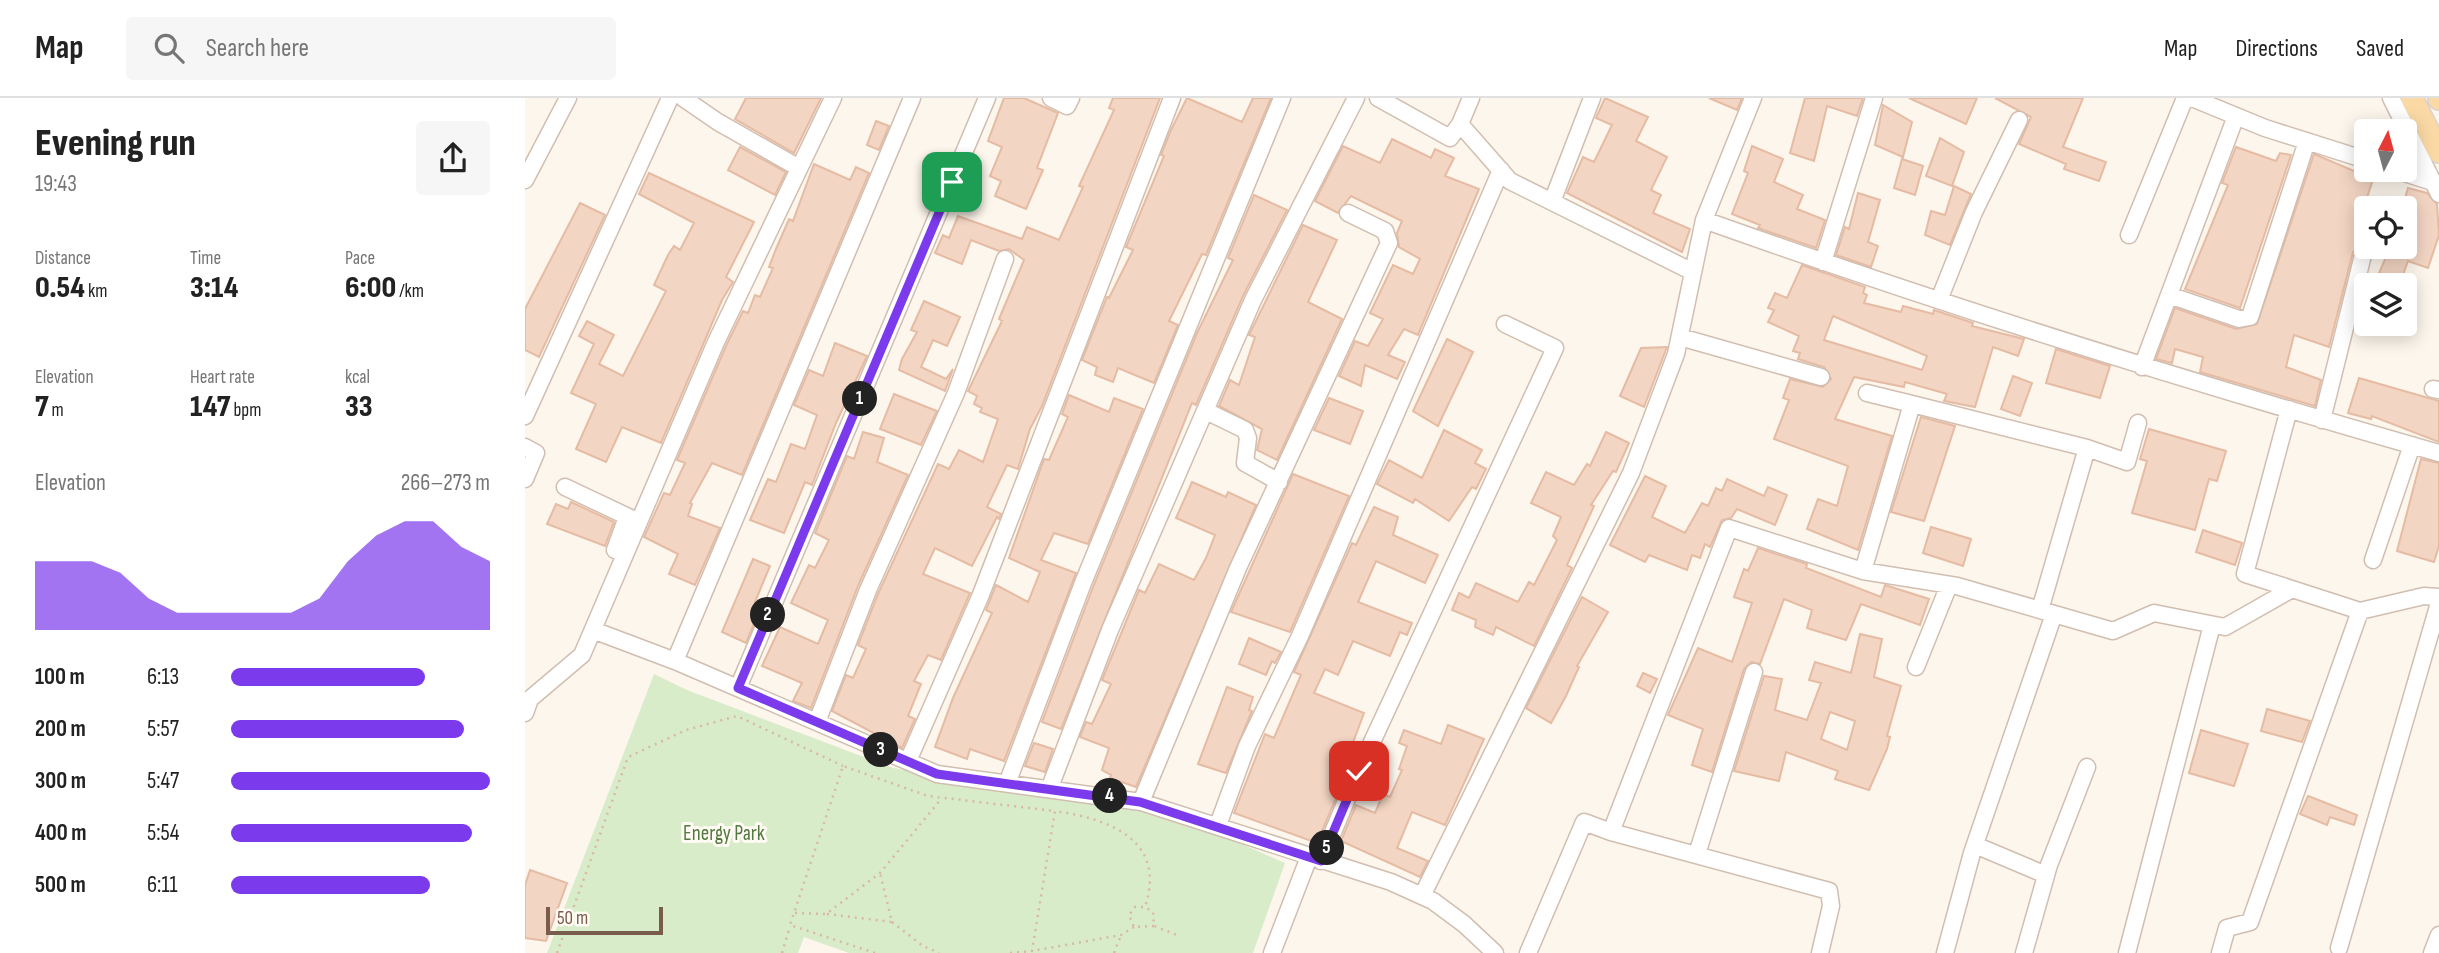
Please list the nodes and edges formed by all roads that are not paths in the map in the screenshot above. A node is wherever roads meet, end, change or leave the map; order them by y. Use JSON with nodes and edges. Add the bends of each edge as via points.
{"nodes":[{"id":1,"x":568,"y":98,"type":"edge"},
{"id":2,"x":670,"y":98,"type":"edge"},
{"id":3,"x":683,"y":98,"type":"edge"},
{"id":4,"x":833,"y":98,"type":"edge"},
{"id":5,"x":912,"y":98,"type":"edge"},
{"id":6,"x":987,"y":98,"type":"edge"},
{"id":7,"x":1051,"y":98,"type":"edge"},
{"id":8,"x":1071,"y":98,"type":"edge"},
{"id":9,"x":1172,"y":98,"type":"edge"},
{"id":10,"x":1282,"y":98,"type":"edge"},
{"id":11,"x":1356,"y":98,"type":"edge"},
{"id":12,"x":1378,"y":98,"type":"edge"},
{"id":13,"x":1471,"y":98,"type":"edge"},
{"id":14,"x":1592,"y":98,"type":"edge"},
{"id":15,"x":1753,"y":98,"type":"edge"},
{"id":16,"x":1874,"y":98,"type":"edge"},
{"id":17,"x":2185,"y":98,"type":"edge"},
{"id":18,"x":2192,"y":98,"type":"edge"},
{"id":19,"x":2391,"y":98,"type":"edge"},
{"id":20,"x":2412,"y":98,"type":"edge"},
{"id":21,"x":2236,"y":116,"type":"junction"},
{"id":22,"x":2019,"y":120,"type":"dead end"},
{"id":23,"x":1460,"y":124,"type":"junction"},
{"id":24,"x":2307,"y":141,"type":"junction"},
{"id":25,"x":2439,"y":152,"type":"edge"},
{"id":26,"x":2354,"y":156,"type":"edge"},
{"id":27,"x":799,"y":168,"type":"junction"},
{"id":28,"x":1501,"y":170,"type":"junction"},
{"id":29,"x":525,"y":180,"type":"edge"},
{"id":30,"x":2417,"y":180,"type":"edge"},
{"id":31,"x":2436,"y":188,"type":"edge"},
{"id":32,"x":1552,"y":201,"type":"junction"},
{"id":33,"x":1348,"y":213,"type":"dead end"},
{"id":34,"x":1704,"y":220,"type":"junction"},
{"id":35,"x":2129,"y":235,"type":"dead end"},
{"id":36,"x":1005,"y":259,"type":"dead end"},
{"id":37,"x":2362,"y":259,"type":"edge"},
{"id":38,"x":1823,"y":262,"type":"junction"},
{"id":39,"x":1691,"y":271,"type":"junction"},
{"id":40,"x":2169,"y":295,"type":"junction"},
{"id":41,"x":1939,"y":300,"type":"junction"},
{"id":42,"x":1505,"y":324,"type":"dead end"},
{"id":43,"x":1680,"y":337,"type":"junction"},
{"id":44,"x":2142,"y":367,"type":"junction"},
{"id":45,"x":1821,"y":377,"type":"dead end"},
{"id":46,"x":1867,"y":393,"type":"dead end"},
{"id":47,"x":1912,"y":404,"type":"junction"},
{"id":48,"x":2288,"y":409,"type":"junction"},
{"id":49,"x":1206,"y":411,"type":"junction"},
{"id":50,"x":525,"y":416,"type":"edge"},
{"id":51,"x":2322,"y":420,"type":"junction"},
{"id":52,"x":2138,"y":423,"type":"dead end"},
{"id":53,"x":2412,"y":445,"type":"junction"},
{"id":54,"x":525,"y":447,"type":"edge"},
{"id":55,"x":2087,"y":448,"type":"junction"},
{"id":56,"x":2439,"y":453,"type":"edge"},
{"id":57,"x":525,"y":479,"type":"edge"},
{"id":58,"x":1279,"y":482,"type":"junction"},
{"id":59,"x":565,"y":487,"type":"dead end"},
{"id":60,"x":633,"y":519,"type":"junction"},
{"id":61,"x":615,"y":550,"type":"dead end"},
{"id":62,"x":2373,"y":560,"type":"dead end"},
{"id":63,"x":1863,"y":571,"type":"junction"},
{"id":64,"x":1949,"y":585,"type":"junction"},
{"id":65,"x":2292,"y":589,"type":"junction"},
{"id":66,"x":2439,"y":597,"type":"edge"},
{"id":67,"x":2439,"y":603,"type":"edge"},
{"id":68,"x":2360,"y":611,"type":"junction"},
{"id":69,"x":2047,"y":612,"type":"junction"},
{"id":70,"x":2212,"y":625,"type":"junction"},
{"id":71,"x":593,"y":630,"type":"junction"},
{"id":72,"x":675,"y":661,"type":"junction"},
{"id":73,"x":1916,"y":667,"type":"dead end"},
{"id":74,"x":1754,"y":672,"type":"dead end"},
{"id":75,"x":738,"y":688,"type":"junction"},
{"id":76,"x":525,"y":713,"type":"edge"},
{"id":77,"x":817,"y":722,"type":"junction"},
{"id":78,"x":908,"y":761,"type":"junction"},
{"id":79,"x":2087,"y":766,"type":"dead end"},
{"id":80,"x":1008,"y":781,"type":"junction"},
{"id":81,"x":1050,"y":787,"type":"junction"},
{"id":82,"x":1140,"y":802,"type":"junction"},
{"id":83,"x":1218,"y":825,"type":"junction"},
{"id":84,"x":1611,"y":832,"type":"junction"},
{"id":85,"x":1975,"y":845,"type":"junction"},
{"id":86,"x":1697,"y":854,"type":"junction"},
{"id":87,"x":1315,"y":859,"type":"junction"},
{"id":88,"x":2046,"y":875,"type":"junction"},
{"id":89,"x":1422,"y":896,"type":"junction"},
{"id":90,"x":2439,"y":934,"type":"edge"},
{"id":91,"x":2339,"y":948,"type":"dead end"},
{"id":92,"x":1272,"y":953,"type":"edge"},
{"id":93,"x":1495,"y":953,"type":"edge"},
{"id":94,"x":1528,"y":953,"type":"edge"},
{"id":95,"x":1820,"y":953,"type":"edge"},
{"id":96,"x":1944,"y":953,"type":"edge"},
{"id":97,"x":2024,"y":953,"type":"edge"},
{"id":98,"x":2127,"y":953,"type":"edge"},
{"id":99,"x":2221,"y":953,"type":"edge"},
{"id":100,"x":2432,"y":953,"type":"edge"}],
"edges":[{"from":1,"to":29,"type":"street"},
{"from":2,"to":50,"type":"street"},
{"from":3,"to":27,"type":"street"},
{"from":4,"to":27,"type":"street"},
{"from":5,"to":72,"type":"street"},
{"from":6,"to":75,"type":"street"},
{"from":7,"to":8,"type":"street","via":[[1067,106]]},
{"from":9,"to":78,"type":"street","via":[[980,597]]},
{"from":10,"to":80,"type":"street","via":[[1083,583]]},
{"from":11,"to":49,"type":"street","via":[[1274,256]]},
{"from":12,"to":23,"type":"street","via":[[1450,138]]},
{"from":13,"to":23,"type":"street"},
{"from":14,"to":32,"type":"street"},
{"from":15,"to":34,"type":"street"},
{"from":16,"to":38,"type":"street"},
{"from":17,"to":35,"type":"street"},
{"from":18,"to":21,"type":"street"},
{"from":19,"to":31,"type":"street"},
{"from":20,"to":25,"type":"main road"},
{"from":21,"to":24,"type":"street"},
{"from":21,"to":40,"type":"street"},
{"from":22,"to":41,"type":"street","via":[[1973,212]]},
{"from":23,"to":28,"type":"street"},
{"from":24,"to":26,"type":"street"},
{"from":24,"to":40,"type":"street","via":[[2250,317],[2239,319]]},
{"from":27,"to":60,"type":"street"},
{"from":28,"to":32,"type":"street","via":[[1510,181]]},
{"from":28,"to":83,"type":"street","via":[[1300,636],[1247,746]]},
{"from":30,"to":31,"type":"street"},
{"from":32,"to":39,"type":"street"},
{"from":33,"to":58,"type":"street","via":[[1385,231],[1389,243]]},
{"from":34,"to":38,"type":"street"},
{"from":34,"to":39,"type":"street"},
{"from":36,"to":77,"type":"street","via":[[957,393],[868,590]]},
{"from":37,"to":51,"type":"street"},
{"from":38,"to":41,"type":"street"},
{"from":39,"to":43,"type":"street"},
{"from":40,"to":44,"type":"street"},
{"from":41,"to":44,"type":"street"},
{"from":42,"to":87,"type":"street","via":[[1555,348]]},
{"from":43,"to":45,"type":"street"},
{"from":43,"to":89,"type":"street","via":[[1631,473]]},
{"from":44,"to":48,"type":"street"},
{"from":46,"to":47,"type":"street"},
{"from":47,"to":55,"type":"street"},
{"from":47,"to":63,"type":"street"},
{"from":48,"to":51,"type":"street"},
{"from":48,"to":65,"type":"street","via":[[2245,574]]},
{"from":49,"to":58,"type":"street","via":[[1245,429],[1245,463]]},
{"from":49,"to":81,"type":"street","via":[[1110,630]]},
{"from":51,"to":53,"type":"street"},
{"from":52,"to":55,"type":"street","via":[[2127,462]]},
{"from":53,"to":56,"type":"street"},
{"from":53,"to":62,"type":"street"},
{"from":54,"to":57,"type":"street","via":[[536,453]]},
{"from":55,"to":69,"type":"street"},
{"from":58,"to":82,"type":"street"},
{"from":59,"to":60,"type":"street"},
{"from":60,"to":61,"type":"street"},
{"from":60,"to":71,"type":"street"},
{"from":63,"to":64,"type":"street"},
{"from":63,"to":84,"type":"street","via":[[1729,528]]},
{"from":64,"to":69,"type":"street"},
{"from":64,"to":73,"type":"street"},
{"from":65,"to":68,"type":"street"},
{"from":65,"to":70,"type":"street","via":[[2225,627]]},
{"from":66,"to":68,"type":"street","via":[[2424,596]]},
{"from":67,"to":91,"type":"street"},
{"from":68,"to":99,"type":"street","via":[[2250,922],[2227,928]]},
{"from":69,"to":70,"type":"street","via":[[2113,631],[2154,613]]},
{"from":69,"to":85,"type":"street"},
{"from":70,"to":98,"type":"street"},
{"from":71,"to":72,"type":"street"},
{"from":71,"to":76,"type":"street","via":[[582,655],[530,699]]},
{"from":72,"to":75,"type":"street"},
{"from":74,"to":86,"type":"street"},
{"from":75,"to":77,"type":"street"},
{"from":77,"to":78,"type":"street"},
{"from":78,"to":80,"type":"street","via":[[937,774]]},
{"from":79,"to":88,"type":"street"},
{"from":80,"to":81,"type":"street"},
{"from":81,"to":82,"type":"street"},
{"from":82,"to":83,"type":"street"},
{"from":83,"to":87,"type":"street"},
{"from":84,"to":86,"type":"street"},
{"from":84,"to":94,"type":"street","via":[[1584,822]]},
{"from":85,"to":88,"type":"street"},
{"from":85,"to":96,"type":"street"},
{"from":86,"to":95,"type":"street","via":[[1829,891],[1831,906]]},
{"from":87,"to":89,"type":"street"},
{"from":87,"to":92,"type":"street"},
{"from":88,"to":97,"type":"street"},
{"from":89,"to":93,"type":"street","via":[[1464,924]]},
{"from":90,"to":100,"type":"street"}]}
